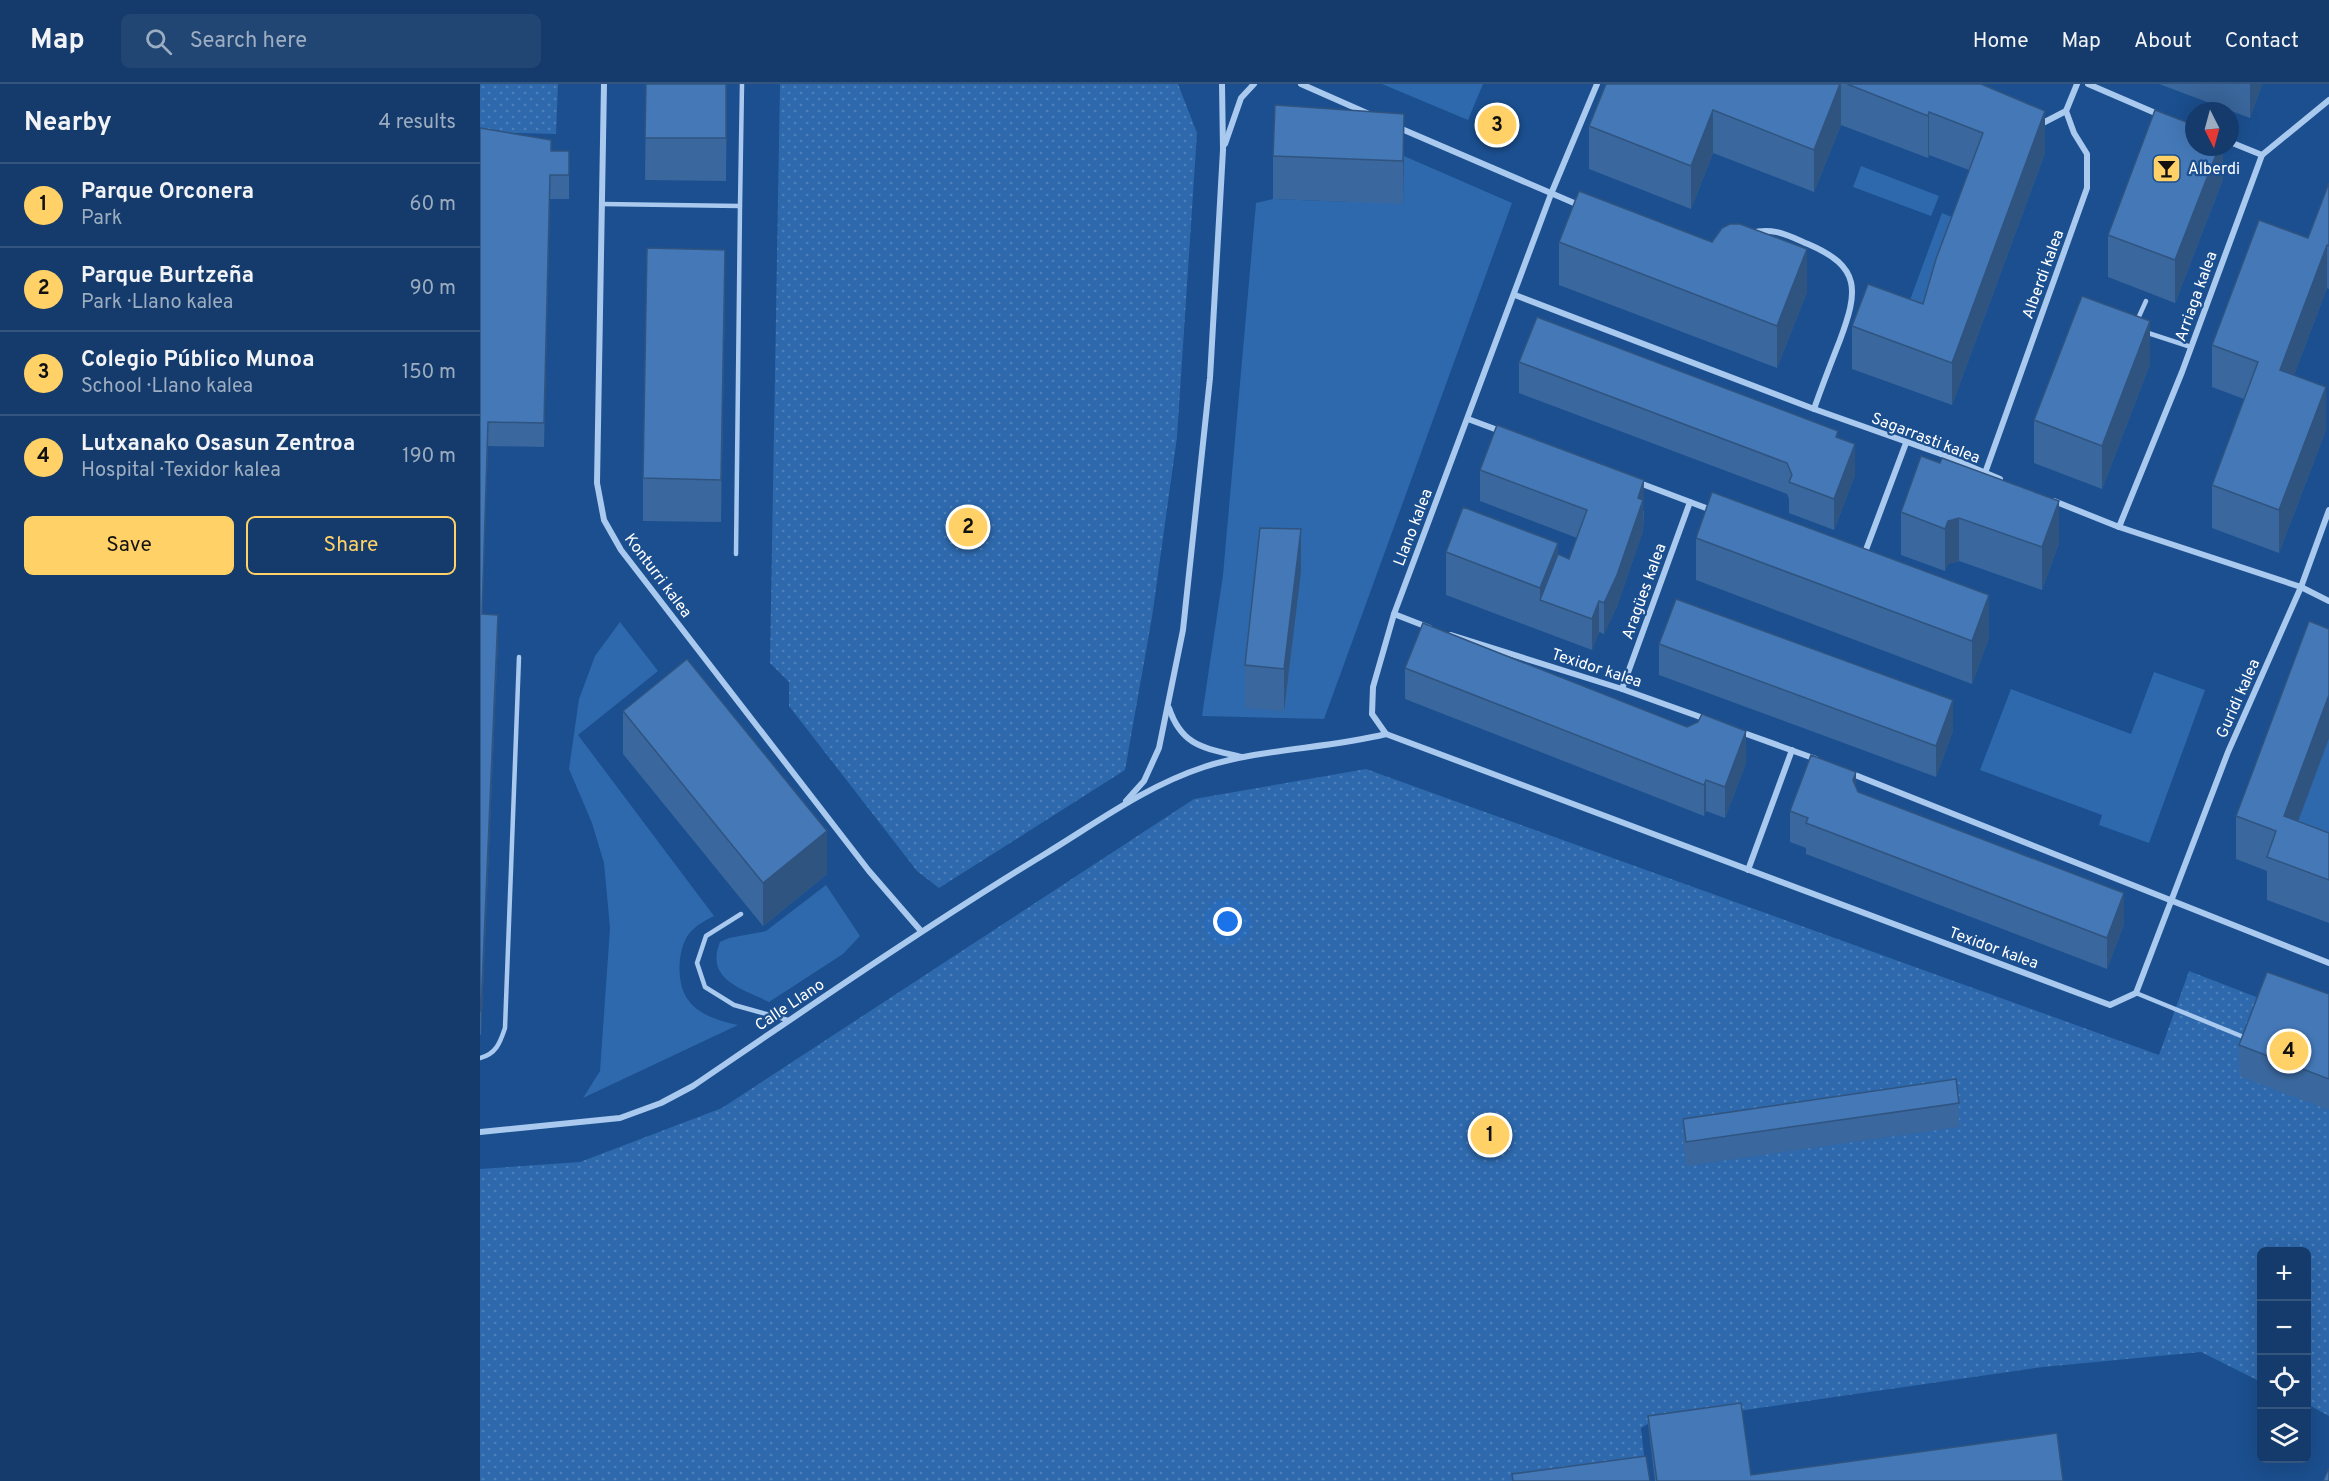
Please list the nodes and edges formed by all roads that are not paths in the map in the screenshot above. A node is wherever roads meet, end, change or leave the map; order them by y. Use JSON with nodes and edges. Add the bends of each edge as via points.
{"nodes":[{"id":1,"x":604,"y":84,"type":"edge"},
{"id":2,"x":742,"y":84,"type":"edge"},
{"id":3,"x":1222,"y":84,"type":"edge"},
{"id":4,"x":1254,"y":84,"type":"edge"},
{"id":5,"x":1301,"y":84,"type":"edge"},
{"id":6,"x":1597,"y":84,"type":"edge"},
{"id":7,"x":2077,"y":84,"type":"edge"},
{"id":8,"x":2088,"y":84,"type":"edge"},
{"id":9,"x":2329,"y":100,"type":"edge"},
{"id":10,"x":2066,"y":111,"type":"junction"},
{"id":11,"x":1377,"y":117,"type":"edge"},
{"id":12,"x":2172,"y":119,"type":"edge"},
{"id":13,"x":1388,"y":122,"type":"edge"},
{"id":14,"x":2030,"y":125,"type":"edge"},
{"id":15,"x":2239,"y":146,"type":"edge"},
{"id":16,"x":1223,"y":150,"type":"junction"},
{"id":17,"x":2262,"y":155,"type":"junction"},
{"id":18,"x":1551,"y":194,"type":"junction"},
{"id":19,"x":602,"y":204,"type":"junction"},
{"id":20,"x":740,"y":206,"type":"junction"},
{"id":21,"x":1592,"y":211,"type":"edge"},
{"id":22,"x":1742,"y":236,"type":"edge"},
{"id":23,"x":1515,"y":294,"type":"junction"},
{"id":24,"x":2146,"y":301,"type":"dead end"},
{"id":25,"x":2191,"y":347,"type":"junction"},
{"id":26,"x":1814,"y":409,"type":"junction"},
{"id":27,"x":1468,"y":419,"type":"junction"},
{"id":28,"x":1512,"y":435,"type":"edge"},
{"id":29,"x":1905,"y":443,"type":"junction"},
{"id":30,"x":1985,"y":473,"type":"junction"},
{"id":31,"x":1634,"y":481,"type":"edge"},
{"id":32,"x":2005,"y":481,"type":"edge"},
{"id":33,"x":2047,"y":498,"type":"edge"},
{"id":34,"x":1690,"y":502,"type":"junction"},
{"id":35,"x":2329,"y":510,"type":"edge"},
{"id":36,"x":1722,"y":513,"type":"edge"},
{"id":37,"x":2119,"y":527,"type":"junction"},
{"id":38,"x":736,"y":554,"type":"dead end"},
{"id":39,"x":1860,"y":565,"type":"edge"},
{"id":40,"x":2301,"y":587,"type":"junction"},
{"id":41,"x":2329,"y":601,"type":"edge"},
{"id":42,"x":1394,"y":614,"type":"junction"},
{"id":43,"x":1434,"y":629,"type":"edge"},
{"id":44,"x":1445,"y":633,"type":"edge"},
{"id":45,"x":519,"y":657,"type":"dead end"},
{"id":46,"x":1622,"y":689,"type":"junction"},
{"id":47,"x":1169,"y":708,"type":"junction"},
{"id":48,"x":1717,"y":723,"type":"edge"},
{"id":49,"x":1728,"y":727,"type":"edge"},
{"id":50,"x":1386,"y":734,"type":"junction"},
{"id":51,"x":1792,"y":750,"type":"junction"},
{"id":52,"x":1242,"y":757,"type":"junction"},
{"id":53,"x":1824,"y":763,"type":"edge"},
{"id":54,"x":1846,"y":771,"type":"edge"},
{"id":55,"x":1123,"y":805,"type":"junction"},
{"id":56,"x":1748,"y":870,"type":"junction"},
{"id":57,"x":2171,"y":898,"type":"junction"},
{"id":58,"x":741,"y":914,"type":"dead end"},
{"id":59,"x":921,"y":931,"type":"junction"},
{"id":60,"x":2329,"y":963,"type":"edge"},
{"id":61,"x":2136,"y":993,"type":"junction"},
{"id":62,"x":788,"y":1020,"type":"junction"},
{"id":63,"x":2249,"y":1039,"type":"edge"},
{"id":64,"x":480,"y":1058,"type":"edge"},
{"id":65,"x":480,"y":1132,"type":"edge"}],
"edges":[{"from":1,"to":19,"type":"street","name":"Konturri kalea"},
{"from":2,"to":20,"type":"lane"},
{"from":3,"to":16,"type":"street"},
{"from":4,"to":16,"type":"street","via":[[1241,98]]},
{"from":5,"to":11,"type":"street"},
{"from":6,"to":18,"type":"street","name":"Llano kalea"},
{"from":7,"to":10,"type":"street"},
{"from":8,"to":12,"type":"street"},
{"from":9,"to":17,"type":"street"},
{"from":10,"to":14,"type":"street","via":[[2040,125]]},
{"from":10,"to":30,"type":"street","name":"Alberdi kalea","via":[[2087,154],[2087,188]]},
{"from":13,"to":18,"type":"street"},
{"from":15,"to":17,"type":"street"},
{"from":16,"to":47,"type":"street","via":[[1210,378],[1183,630]]},
{"from":17,"to":25,"type":"street","name":"Arriaga kalea"},
{"from":18,"to":21,"type":"street"},
{"from":18,"to":23,"type":"street","name":"Llano kalea"},
{"from":19,"to":20,"type":"lane"},
{"from":19,"to":59,"type":"street","name":"Konturri kalea","via":[[597,483],[604,520],[621,550]]},
{"from":20,"to":38,"type":"lane"},
{"from":22,"to":26,"type":"street","via":[[1764,229],[1776,230],[1827,252],[1848,273],[1853,303]]},
{"from":23,"to":26,"type":"street","name":"Sagarrasti kalea"},
{"from":23,"to":27,"type":"street","name":"Llano kalea"},
{"from":24,"to":25,"type":"lane","via":[[2134,328]]},
{"from":25,"to":37,"type":"street","name":"Arriaga kalea"},
{"from":26,"to":29,"type":"street","name":"Sagarrasti kalea"},
{"from":27,"to":28,"type":"street"},
{"from":27,"to":42,"type":"street","name":"Llano kalea"},
{"from":29,"to":30,"type":"street","name":"Sagarrasti kalea"},
{"from":29,"to":39,"type":"street"},
{"from":30,"to":32,"type":"street","name":"Sagarrasti kalea"},
{"from":31,"to":34,"type":"street"},
{"from":33,"to":37,"type":"street"},
{"from":34,"to":36,"type":"street"},
{"from":34,"to":46,"type":"street","name":"Aragües kalea"},
{"from":35,"to":40,"type":"street","name":"Guridi kalea"},
{"from":37,"to":40,"type":"street"},
{"from":40,"to":41,"type":"street"},
{"from":40,"to":57,"type":"street","name":"Guridi kalea","via":[[2228,752]]},
{"from":42,"to":43,"type":"street"},
{"from":42,"to":50,"type":"street","name":"Llano kalea","via":[[1373,687],[1372,714]]},
{"from":44,"to":46,"type":"street","name":"Texidor kalea"},
{"from":45,"to":64,"type":"lane","via":[[505,1028],[499,1046]]},
{"from":46,"to":48,"type":"street","name":"Texidor kalea"},
{"from":47,"to":52,"type":"street","via":[[1176,728],[1190,741]]},
{"from":47,"to":55,"type":"street","via":[[1159,748],[1144,781]]},
{"from":49,"to":51,"type":"street"},
{"from":50,"to":52,"type":"street"},
{"from":50,"to":56,"type":"street","name":"Texidor kalea"},
{"from":51,"to":53,"type":"street"},
{"from":51,"to":56,"type":"street"},
{"from":52,"to":55,"type":"street","via":[[1168,781]]},
{"from":54,"to":57,"type":"street"},
{"from":55,"to":59,"type":"street","name":"Calle Llano"},
{"from":56,"to":61,"type":"street","name":"Texidor kalea","via":[[2110,1005]]},
{"from":57,"to":60,"type":"street"},
{"from":57,"to":61,"type":"street"},
{"from":58,"to":62,"type":"lane","via":[[706,936],[697,963],[705,987],[734,1005]]},
{"from":59,"to":62,"type":"street","name":"Calle Llano"},
{"from":61,"to":63,"type":"lane"},
{"from":62,"to":65,"type":"street","name":"Calle Llano","via":[[693,1086],[620,1118]]}]}
